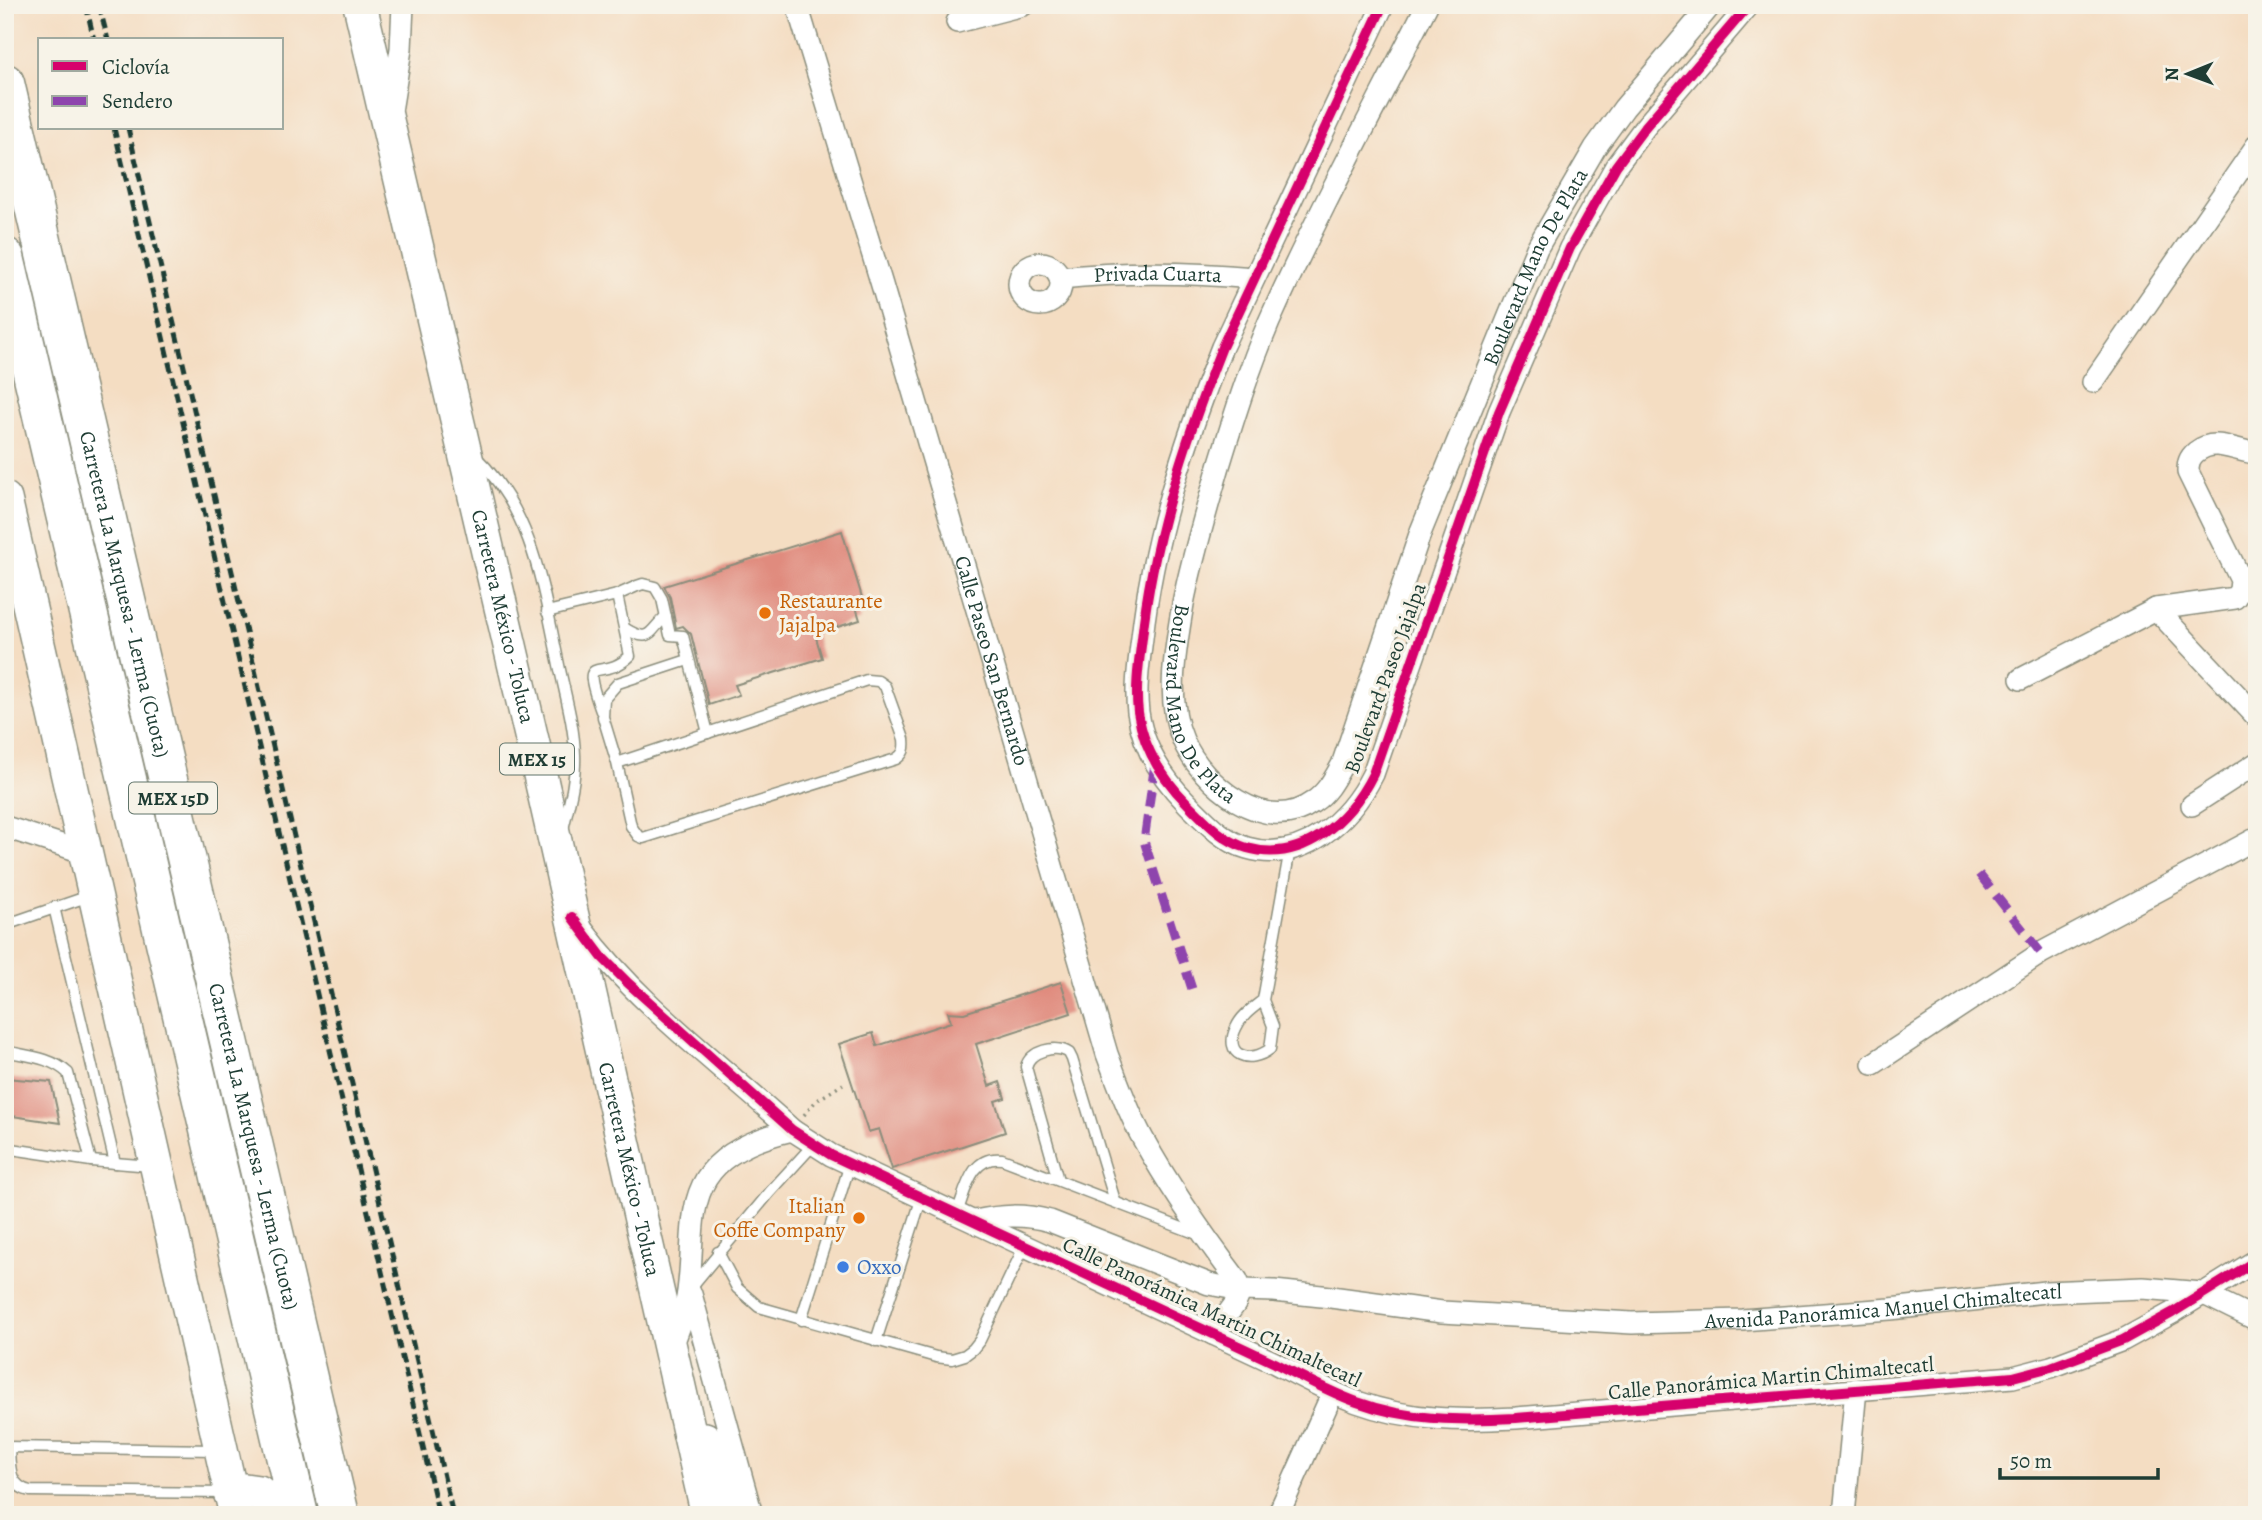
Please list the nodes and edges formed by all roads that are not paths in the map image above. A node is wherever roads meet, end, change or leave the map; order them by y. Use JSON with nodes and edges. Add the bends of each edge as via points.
{"nodes":[{"id":1,"x":360,"y":5,"type":"edge"},
{"id":2,"x":402,"y":5,"type":"edge"},
{"id":3,"x":797,"y":5,"type":"edge"},
{"id":4,"x":1023,"y":5,"type":"edge"},
{"id":5,"x":1383,"y":5,"type":"edge"},
{"id":6,"x":1427,"y":5,"type":"edge"},
{"id":7,"x":1711,"y":5,"type":"edge"},
{"id":8,"x":1749,"y":5,"type":"edge"},
{"id":9,"x":957,"y":22,"type":"dead end"},
{"id":10,"x":5,"y":83,"type":"edge"},
{"id":11,"x":388,"y":124,"type":"junction"},
{"id":12,"x":2257,"y":145,"type":"edge"},
{"id":13,"x":5,"y":257,"type":"edge"},
{"id":14,"x":1060,"y":278,"type":"dead end"},
{"id":15,"x":1254,"y":278,"type":"junction"},
{"id":16,"x":2094,"y":382,"type":"dead end"},
{"id":17,"x":463,"y":444,"type":"junction"},
{"id":18,"x":2257,"y":453,"type":"edge"},
{"id":19,"x":5,"y":499,"type":"edge"},
{"id":20,"x":1421,"y":531,"type":"junction"},
{"id":21,"x":1452,"y":545,"type":"junction"},
{"id":22,"x":617,"y":595,"type":"junction"},
{"id":23,"x":1146,"y":598,"type":"junction"},
{"id":24,"x":1184,"y":604,"type":"junction"},
{"id":25,"x":2156,"y":609,"type":"junction"},
{"id":26,"x":547,"y":612,"type":"junction"},
{"id":27,"x":666,"y":616,"type":"junction"},
{"id":28,"x":626,"y":629,"type":"junction"},
{"id":29,"x":688,"y":660,"type":"junction"},
{"id":30,"x":2021,"y":679,"type":"dead end"},
{"id":31,"x":603,"y":717,"type":"junction"},
{"id":32,"x":2257,"y":717,"type":"edge"},
{"id":33,"x":708,"y":733,"type":"junction"},
{"id":34,"x":617,"y":763,"type":"junction"},
{"id":35,"x":2257,"y":763,"type":"edge"},
{"id":36,"x":2192,"y":805,"type":"dead end"},
{"id":37,"x":5,"y":827,"type":"edge"},
{"id":38,"x":2257,"y":838,"type":"edge"},
{"id":39,"x":1290,"y":849,"type":"junction"},
{"id":40,"x":557,"y":852,"type":"junction"},
{"id":41,"x":86,"y":853,"type":"junction"},
{"id":42,"x":95,"y":894,"type":"junction"},
{"id":43,"x":54,"y":907,"type":"junction"},
{"id":44,"x":572,"y":917,"type":"junction"},
{"id":45,"x":5,"y":925,"type":"edge"},
{"id":46,"x":1263,"y":1000,"type":"junction"},
{"id":47,"x":5,"y":1051,"type":"edge"},
{"id":48,"x":1873,"y":1064,"type":"dead end"},
{"id":49,"x":792,"y":1130,"type":"junction"},
{"id":50,"x":813,"y":1145,"type":"junction"},
{"id":51,"x":5,"y":1148,"type":"edge"},
{"id":52,"x":91,"y":1161,"type":"junction"},
{"id":53,"x":115,"y":1163,"type":"junction"},
{"id":54,"x":850,"y":1164,"type":"junction"},
{"id":55,"x":157,"y":1167,"type":"junction"},
{"id":56,"x":1058,"y":1180,"type":"junction"},
{"id":57,"x":922,"y":1197,"type":"junction"},
{"id":58,"x":1115,"y":1201,"type":"junction"},
{"id":59,"x":966,"y":1217,"type":"junction"},
{"id":60,"x":1207,"y":1238,"type":"junction"},
{"id":61,"x":1025,"y":1244,"type":"junction"},
{"id":62,"x":718,"y":1252,"type":"junction"},
{"id":63,"x":2257,"y":1260,"type":"edge"},
{"id":64,"x":690,"y":1288,"type":"junction"},
{"id":65,"x":1241,"y":1290,"type":"junction"},
{"id":66,"x":2202,"y":1293,"type":"junction"},
{"id":67,"x":801,"y":1320,"type":"junction"},
{"id":68,"x":2257,"y":1320,"type":"edge"},
{"id":69,"x":1213,"y":1334,"type":"junction"},
{"id":70,"x":876,"y":1340,"type":"junction"},
{"id":71,"x":671,"y":1347,"type":"junction"},
{"id":72,"x":1856,"y":1389,"type":"junction"},
{"id":73,"x":1333,"y":1392,"type":"junction"},
{"id":74,"x":693,"y":1421,"type":"junction"},
{"id":75,"x":7,"y":1447,"type":"edge"},
{"id":76,"x":222,"y":1450,"type":"junction"},
{"id":77,"x":743,"y":1482,"type":"junction"},
{"id":78,"x":233,"y":1504,"type":"edge"},
{"id":79,"x":272,"y":1515,"type":"edge"},
{"id":80,"x":299,"y":1515,"type":"edge"},
{"id":81,"x":340,"y":1515,"type":"edge"},
{"id":82,"x":708,"y":1515,"type":"edge"},
{"id":83,"x":735,"y":1515,"type":"edge"},
{"id":84,"x":751,"y":1515,"type":"edge"},
{"id":85,"x":1278,"y":1515,"type":"edge"},
{"id":86,"x":1844,"y":1515,"type":"edge"}],
"edges":[{"from":1,"to":11,"type":"main road","name":"Carretera México - Toluca","number":"MEX 15"},
{"from":2,"to":11,"type":"street","via":[[401,48]]},
{"from":3,"to":60,"type":"street","name":"Calle Paseo San Bernardo","via":[[1107,1054],[1142,1138]]},
{"from":4,"to":9,"type":"street"},
{"from":5,"to":15,"type":"street","name":"Boulevard Paseo Jajalpa"},
{"from":6,"to":24,"type":"street","name":"Boulevard Mano De Plata","via":[[1269,323],[1233,419]]},
{"from":7,"to":20,"type":"street","name":"Boulevard Mano De Plata","via":[[1595,148],[1553,217]]},
{"from":8,"to":21,"type":"street","name":"Boulevard Paseo Jajalpa","via":[[1645,127],[1595,200],[1524,351]]},
{"from":10,"to":81,"type":"highway","name":"Carretera La Marquesa - Lerma (Cuota)","number":"MEX 15D"},
{"from":11,"to":17,"type":"main road","name":"Carretera México - Toluca","number":"MEX 15"},
{"from":12,"to":16,"type":"street"},
{"from":13,"to":80,"type":"highway","name":"Carretera La Marquesa - Lerma (Cuota)","number":"MEX 15D"},
{"from":14,"to":15,"type":"street","name":"Privada Cuarta","via":[[1168,272]]},
{"from":15,"to":23,"type":"street","name":"Boulevard Paseo Jajalpa","via":[[1195,416],[1174,479]]},
{"from":17,"to":26,"type":"lane","via":[[489,470],[520,517],[532,545]]},
{"from":17,"to":40,"type":"main road","name":"Carretera México - Toluca","number":"MEX 15"},
{"from":18,"to":25,"type":"street","via":[[2213,443],[2192,456],[2188,464],[2241,580],[2235,598]]},
{"from":19,"to":41,"type":"main road"},
{"from":20,"to":21,"type":"street"},
{"from":20,"to":24,"type":"street","name":"Boulevard Mano De Plata","via":[[1342,765],[1328,789],[1295,811],[1254,809],[1234,798],[1196,763],[1182,739],[1173,684]]},
{"from":21,"to":39,"type":"street","name":"Boulevard Paseo Jajalpa","via":[[1382,751],[1362,796],[1329,830]]},
{"from":22,"to":26,"type":"lane"},
{"from":22,"to":27,"type":"lane","via":[[643,584],[656,587]]},
{"from":22,"to":28,"type":"lane"},
{"from":23,"to":24,"type":"street"},
{"from":23,"to":39,"type":"street","name":"Boulevard Paseo Jajalpa","via":[[1138,711],[1154,763],[1168,784],[1226,838],[1268,852]]},
{"from":25,"to":30,"type":"street"},
{"from":25,"to":32,"type":"street"},
{"from":26,"to":40,"type":"lane","via":[[575,757],[572,793]]},
{"from":27,"to":28,"type":"lane","via":[[646,636]]},
{"from":27,"to":29,"type":"lane","via":[[670,635],[683,636]]},
{"from":28,"to":31,"type":"lane","via":[[630,656],[590,675]]},
{"from":29,"to":31,"type":"lane","via":[[612,687],[604,699]]},
{"from":29,"to":33,"type":"lane"},
{"from":31,"to":34,"type":"lane"},
{"from":33,"to":34,"type":"lane"},
{"from":33,"to":34,"type":"lane","via":[[867,680],[885,686],[905,748],[896,759],[643,838],[631,826]]},
{"from":35,"to":36,"type":"street"},
{"from":37,"to":41,"type":"street"},
{"from":38,"to":48,"type":"street","via":[[2041,953]]},
{"from":39,"to":46,"type":"lane"},
{"from":40,"to":44,"type":"main road","name":"Carretera México - Toluca","number":"MEX 15"},
{"from":41,"to":42,"type":"main road"},
{"from":42,"to":43,"type":"lane"},
{"from":42,"to":55,"type":"main road"},
{"from":43,"to":45,"type":"lane"},
{"from":43,"to":53,"type":"lane"},
{"from":44,"to":49,"type":"street","name":"Calle Panorámica Martin Chimaltecatl","via":[[602,957],[637,992]]},
{"from":44,"to":71,"type":"main road","name":"Carretera México - Toluca","number":"MEX 15"},
{"from":46,"to":46,"type":"lane","via":[[1273,1026],[1270,1049],[1259,1058],[1245,1058],[1233,1045],[1234,1030]]},
{"from":47,"to":52,"type":"lane","via":[[48,1060],[68,1073]]},
{"from":49,"to":50,"type":"street","name":"Calle Panorámica Martin Chimaltecatl"},
{"from":49,"to":64,"type":"street","via":[[743,1146],[710,1173],[695,1202]]},
{"from":50,"to":54,"type":"street","name":"Calle Panorámica Martin Chimaltecatl"},
{"from":50,"to":62,"type":"lane"},
{"from":51,"to":52,"type":"lane"},
{"from":52,"to":53,"type":"lane"},
{"from":53,"to":55,"type":"lane"},
{"from":54,"to":57,"type":"street","name":"Calle Panorámica Martin Chimaltecatl"},
{"from":54,"to":67,"type":"lane"},
{"from":55,"to":76,"type":"main road"},
{"from":56,"to":58,"type":"lane"},
{"from":56,"to":58,"type":"lane","via":[[1026,1067],[1032,1055],[1058,1048],[1072,1059]]},
{"from":56,"to":59,"type":"lane","via":[[1002,1158],[984,1160],[977,1165]]},
{"from":57,"to":59,"type":"street","name":"Calle Panorámica Martin Chimaltecatl"},
{"from":57,"to":70,"type":"lane"},
{"from":58,"to":60,"type":"lane"},
{"from":59,"to":61,"type":"street","name":"Calle Panorámica Martin Chimaltecatl"},
{"from":59,"to":65,"type":"street","name":"Avenida Panorámica Manuel Chimaltecatl","via":[[1024,1215],[1049,1221],[1209,1284]]},
{"from":60,"to":65,"type":"street","name":"Calle Paseo San Bernardo"},
{"from":61,"to":69,"type":"street","name":"Calle Panorámica Martin Chimaltecatl"},
{"from":61,"to":70,"type":"lane","via":[[980,1340],[965,1355],[936,1357]]},
{"from":62,"to":64,"type":"lane"},
{"from":62,"to":67,"type":"lane","via":[[747,1298]]},
{"from":63,"to":66,"type":"street","name":"Calle Panorámica Martin Chimaltecatl"},
{"from":64,"to":71,"type":"street"},
{"from":64,"to":77,"type":"street"},
{"from":65,"to":66,"type":"street","name":"Avenida Panorámica Manuel Chimaltecatl","via":[[1442,1312],[1632,1323],[1742,1320],[2092,1289]]},
{"from":65,"to":69,"type":"street"},
{"from":66,"to":68,"type":"street"},
{"from":66,"to":72,"type":"street","name":"Calle Panorámica Martin Chimaltecatl","via":[[2123,1340],[2051,1367],[1985,1381]]},
{"from":67,"to":70,"type":"lane"},
{"from":69,"to":73,"type":"street","name":"Calle Panorámica Martin Chimaltecatl"},
{"from":71,"to":74,"type":"main road","name":"Carretera México - Toluca","number":"MEX 15"},
{"from":72,"to":73,"type":"street","name":"Calle Panorámica Martin Chimaltecatl","via":[[1458,1420],[1401,1414]]},
{"from":72,"to":86,"type":"street"},
{"from":73,"to":85,"type":"street"},
{"from":74,"to":77,"type":"main road","via":[[728,1456]]},
{"from":74,"to":82,"type":"main road","name":"Carretera México - Toluca","number":"MEX 15"},
{"from":74,"to":83,"type":"main road","via":[[718,1463]]},
{"from":75,"to":76,"type":"lane"},
{"from":75,"to":78,"type":"lane","via":[[12,1479],[22,1489]]},
{"from":76,"to":78,"type":"main road"},
{"from":77,"to":84,"type":"street"},
{"from":78,"to":79,"type":"main road","via":[[245,1490],[259,1492]]}]}
